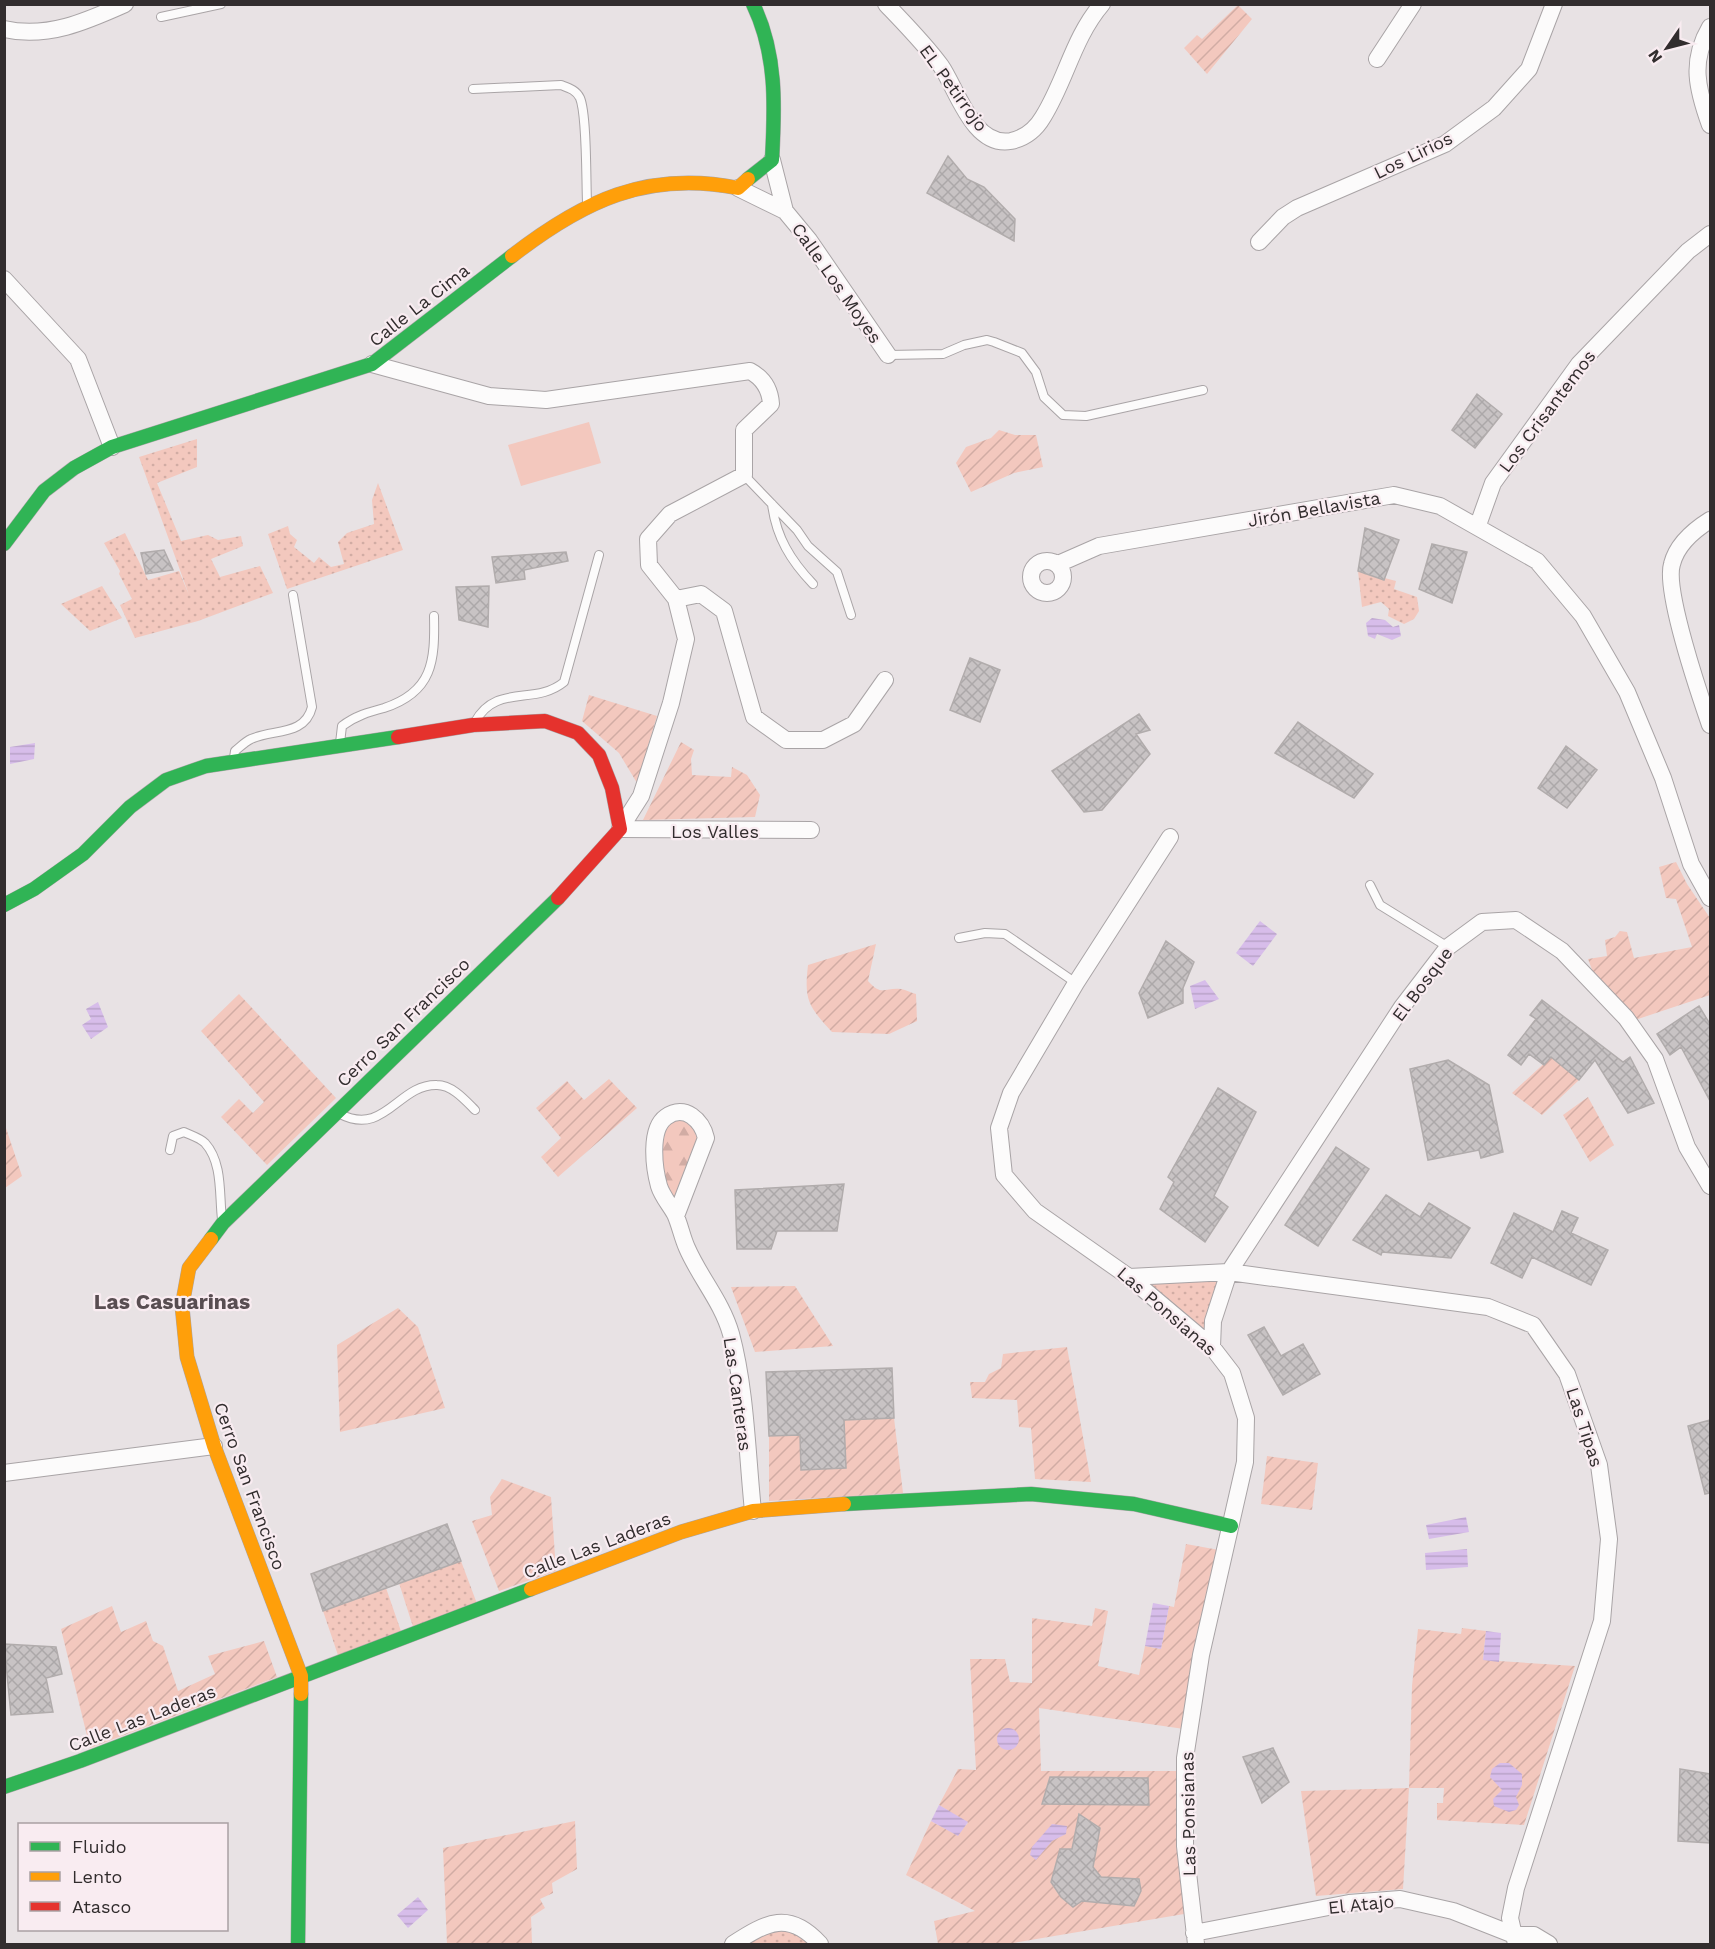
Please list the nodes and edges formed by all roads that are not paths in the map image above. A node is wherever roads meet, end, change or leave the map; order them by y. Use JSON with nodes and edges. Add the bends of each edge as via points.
{"nodes":[{"id":1,"x":125,"y":4,"type":"edge"},
{"id":2,"x":221,"y":4,"type":"edge"},
{"id":3,"x":753,"y":4,"type":"edge"},
{"id":4,"x":886,"y":4,"type":"edge"},
{"id":5,"x":1102,"y":4,"type":"edge"},
{"id":6,"x":1413,"y":4,"type":"edge"},
{"id":7,"x":1554,"y":4,"type":"edge"},
{"id":8,"x":161,"y":17,"type":"dead end"},
{"id":9,"x":1710,"y":27,"type":"edge"},
{"id":10,"x":4,"y":29,"type":"edge"},
{"id":11,"x":1377,"y":59,"type":"dead end"},
{"id":12,"x":473,"y":89,"type":"dead end"},
{"id":13,"x":1710,"y":125,"type":"edge"},
{"id":14,"x":772,"y":159,"type":"junction"},
{"id":15,"x":738,"y":188,"type":"junction"},
{"id":16,"x":587,"y":205,"type":"junction"},
{"id":17,"x":785,"y":210,"type":"junction"},
{"id":18,"x":1710,"y":234,"type":"edge"},
{"id":19,"x":1260,"y":242,"type":"dead end"},
{"id":20,"x":4,"y":279,"type":"edge"},
{"id":21,"x":888,"y":355,"type":"joint"},
{"id":22,"x":372,"y":364,"type":"junction"},
{"id":23,"x":1203,"y":390,"type":"dead end"},
{"id":24,"x":112,"y":447,"type":"junction"},
{"id":25,"x":744,"y":475,"type":"junction"},
{"id":26,"x":772,"y":504,"type":"junction"},
{"id":27,"x":1710,"y":520,"type":"edge"},
{"id":28,"x":1478,"y":525,"type":"junction"},
{"id":29,"x":4,"y":544,"type":"edge"},
{"id":30,"x":599,"y":555,"type":"dead end"},
{"id":31,"x":1058,"y":564,"type":"dead end"},
{"id":32,"x":813,"y":584,"type":"dead end"},
{"id":33,"x":293,"y":595,"type":"dead end"},
{"id":34,"x":676,"y":599,"type":"junction"},
{"id":35,"x":851,"y":615,"type":"dead end"},
{"id":36,"x":434,"y":616,"type":"dead end"},
{"id":37,"x":885,"y":680,"type":"dead end"},
{"id":38,"x":473,"y":725,"type":"junction"},
{"id":39,"x":1710,"y":725,"type":"edge"},
{"id":40,"x":339,"y":747,"type":"junction"},
{"id":41,"x":234,"y":761,"type":"junction"},
{"id":42,"x":620,"y":829,"type":"junction"},
{"id":43,"x":811,"y":830,"type":"dead end"},
{"id":44,"x":1170,"y":837,"type":"dead end"},
{"id":45,"x":1370,"y":885,"type":"dead end"},
{"id":46,"x":1710,"y":898,"type":"edge"},
{"id":47,"x":4,"y":905,"type":"edge"},
{"id":48,"x":959,"y":938,"type":"dead end"},
{"id":49,"x":1448,"y":947,"type":"junction"},
{"id":50,"x":1076,"y":983,"type":"junction"},
{"id":51,"x":475,"y":1110,"type":"dead end"},
{"id":52,"x":337,"y":1112,"type":"junction"},
{"id":53,"x":170,"y":1150,"type":"dead end"},
{"id":54,"x":1710,"y":1186,"type":"edge"},
{"id":55,"x":676,"y":1216,"type":"junction"},
{"id":56,"x":223,"y":1223,"type":"junction"},
{"id":57,"x":1229,"y":1272,"type":"junction"},
{"id":58,"x":1129,"y":1277,"type":"junction"},
{"id":59,"x":1212,"y":1347,"type":"junction"},
{"id":60,"x":214,"y":1446,"type":"junction"},
{"id":61,"x":7,"y":1470,"type":"edge"},
{"id":62,"x":753,"y":1511,"type":"junction"},
{"id":63,"x":1231,"y":1526,"type":"junction"},
{"id":64,"x":301,"y":1676,"type":"junction"},
{"id":65,"x":4,"y":1787,"type":"edge"},
{"id":66,"x":1195,"y":1939,"type":"edge"},
{"id":67,"x":1515,"y":1940,"type":"edge"},
{"id":68,"x":298,"y":1944,"type":"edge"},
{"id":69,"x":733,"y":1944,"type":"edge"},
{"id":70,"x":820,"y":1944,"type":"edge"},
{"id":71,"x":1548,"y":1944,"type":"edge"}],
"edges":[{"from":1,"to":10,"type":"street","via":[[77,25],[45,32]]},
{"from":2,"to":8,"type":"lane"},
{"from":3,"to":14,"type":"street","name":"Calle Los Moyes","via":[[762,20],[774,72]]},
{"from":4,"to":5,"type":"street","name":"EL Petirrojo","via":[[937,61],[977,127],[990,138],[1007,142],[1024,137],[1044,116],[1080,35]]},
{"from":6,"to":11,"type":"street"},
{"from":7,"to":19,"type":"street","name":"Los Lirios","via":[[1529,69],[1494,108],[1445,144],[1297,208]]},
{"from":9,"to":13,"type":"street","via":[[1700,45],[1698,92]]},
{"from":12,"to":16,"type":"lane","via":[[561,85],[574,90],[582,114]]},
{"from":14,"to":15,"type":"street"},
{"from":14,"to":17,"type":"street","name":"Calle Los Moyes"},
{"from":15,"to":16,"type":"street","name":"Calle La Cima","via":[[708,182],[672,182],[633,189]]},
{"from":15,"to":17,"type":"street","name":"Calle Los Moyes"},
{"from":16,"to":22,"type":"street","name":"Calle La Cima","via":[[544,231]]},
{"from":17,"to":21,"type":"street","name":"Calle Los Moyes"},
{"from":18,"to":28,"type":"street","name":"Los Crisantemos","via":[[1688,250],[1579,364],[1493,483]]},
{"from":20,"to":24,"type":"street","via":[[78,359]]},
{"from":21,"to":23,"type":"lane","via":[[943,354],[964,345],[994,342],[1022,353],[1036,372],[1044,397],[1063,415],[1086,416]]},
{"from":22,"to":24,"type":"street","name":"Calle La Cima"},
{"from":22,"to":25,"type":"street","via":[[489,396],[546,400],[750,371],[764,383],[771,404],[744,430]]},
{"from":24,"to":29,"type":"street","name":"Calle La Cima","via":[[74,468],[44,491]]},
{"from":25,"to":26,"type":"lane"},
{"from":25,"to":34,"type":"street","via":[[670,514],[648,539],[649,565]]},
{"from":26,"to":32,"type":"lane","via":[[781,540],[795,565]]},
{"from":26,"to":35,"type":"lane","via":[[837,572]]},
{"from":27,"to":39,"type":"street","via":[[1690,533],[1671,564],[1674,606]]},
{"from":28,"to":31,"type":"street","name":"Jirón Bellavista","via":[[1440,506],[1394,495],[1099,546]]},
{"from":28,"to":46,"type":"street","name":"Jirón Bellavista","via":[[1537,561],[1583,616],[1627,692],[1663,778],[1691,864]]},
{"from":30,"to":38,"type":"lane","via":[[564,682],[554,690],[494,700]]},
{"from":33,"to":41,"type":"lane","via":[[312,707],[310,717],[284,732],[251,739],[236,751]]},
{"from":34,"to":37,"type":"street","via":[[701,594],[724,611],[754,717],[786,740],[823,740],[854,724]]},
{"from":34,"to":42,"type":"street","via":[[686,639],[674,692],[641,796]]},
{"from":36,"to":40,"type":"lane","via":[[435,648],[419,690],[399,703],[352,718],[342,726]]},
{"from":38,"to":40,"type":"street"},
{"from":38,"to":42,"type":"street","via":[[545,721],[578,733],[599,755],[612,788]]},
{"from":40,"to":41,"type":"street"},
{"from":41,"to":47,"type":"street","via":[[166,780],[130,807],[83,854]]},
{"from":42,"to":43,"type":"street","name":"Los Valles"},
{"from":42,"to":52,"type":"street","name":"Cerro San Francisco","via":[[561,895]]},
{"from":44,"to":50,"type":"street","name":"Las Ponsianas"},
{"from":45,"to":49,"type":"lane","via":[[1380,905]]},
{"from":48,"to":50,"type":"lane","via":[[1005,934]]},
{"from":49,"to":54,"type":"street","name":"El Bosque","via":[[1482,921],[1516,920],[1562,951],[1626,1018],[1655,1059],[1687,1147]]},
{"from":49,"to":57,"type":"street","name":"El Bosque","via":[[1402,1007]]},
{"from":50,"to":58,"type":"street","name":"Las Ponsianas","via":[[1011,1093],[999,1128],[1004,1175],[1035,1211]]},
{"from":51,"to":52,"type":"lane","via":[[456,1092],[437,1085],[417,1090],[374,1118],[352,1120]]},
{"from":52,"to":56,"type":"street","name":"Cerro San Francisco"},
{"from":53,"to":56,"type":"lane","via":[[173,1136],[184,1132],[204,1141],[219,1175]]},
{"from":55,"to":55,"type":"street","name":"Las Canteras","via":[[705,1138],[703,1126],[685,1113],[666,1117],[655,1137],[659,1187]]},
{"from":55,"to":62,"type":"street","name":"Las Canteras","via":[[687,1249],[714,1293],[730,1334],[741,1390]]},
{"from":56,"to":60,"type":"street","name":"Cerro San Francisco","via":[[189,1268],[182,1306],[187,1357]]},
{"from":57,"to":58,"type":"street","name":"Las Tipas"},
{"from":57,"to":59,"type":"street","name":"El Bosque","via":[[1213,1321]]},
{"from":57,"to":67,"type":"street","name":"Las Tipas","via":[[1488,1307],[1533,1325],[1567,1374],[1599,1465],[1609,1539],[1602,1622],[1516,1888],[1510,1918]]},
{"from":58,"to":59,"type":"street","name":"Las Ponsianas"},
{"from":59,"to":63,"type":"street","name":"Las Ponsianas","via":[[1232,1373],[1246,1418],[1245,1462]]},
{"from":60,"to":61,"type":"street"},
{"from":60,"to":64,"type":"street","name":"Cerro San Francisco"},
{"from":62,"to":63,"type":"street","name":"Calle Las Laderas","via":[[1031,1494],[1134,1504]]},
{"from":62,"to":64,"type":"street","name":"Calle Las Laderas","via":[[681,1532]]},
{"from":63,"to":66,"type":"street","name":"Las Ponsianas","via":[[1201,1655],[1185,1758],[1185,1846]]},
{"from":64,"to":65,"type":"street","name":"Calle Las Laderas"},
{"from":64,"to":68,"type":"street","name":"Cerro San Francisco"},
{"from":66,"to":67,"type":"street","name":"El Atajo","via":[[1349,1903],[1400,1899],[1453,1911]]},
{"from":67,"to":71,"type":"street","name":"El Atajo","via":[[1534,1935]]},
{"from":69,"to":70,"type":"street","via":[[769,1924],[782,1922],[807,1930]]}]}
